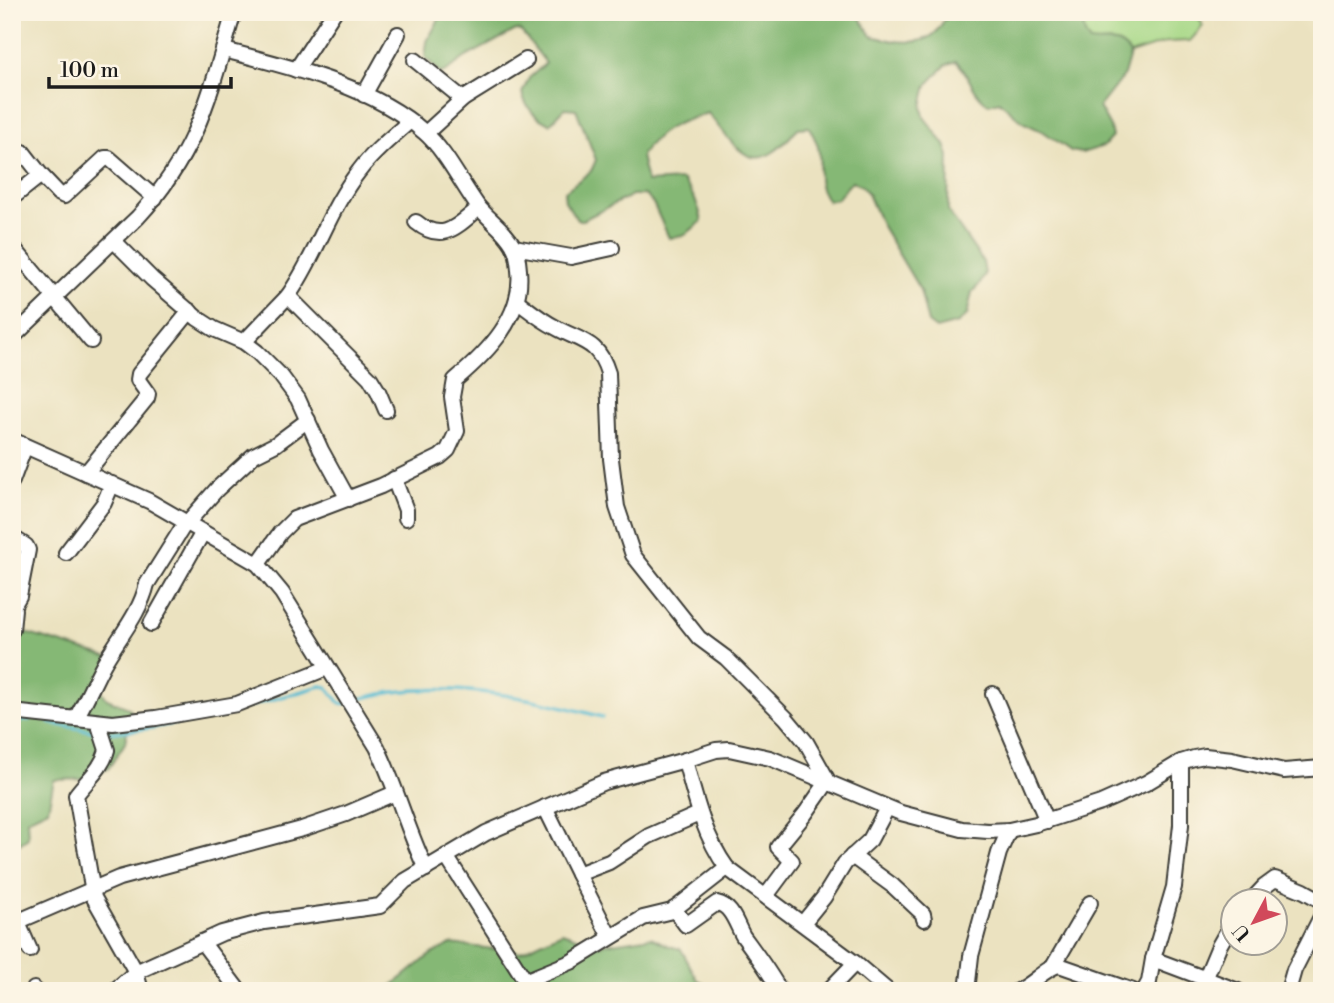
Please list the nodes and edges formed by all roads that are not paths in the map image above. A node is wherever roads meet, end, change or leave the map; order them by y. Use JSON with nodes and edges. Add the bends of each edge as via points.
{"nodes":[{"id":1,"x":234,"y":12,"type":"edge"},
{"id":2,"x":334,"y":12,"type":"edge"},
{"id":3,"x":398,"y":34,"type":"dead end"},
{"id":4,"x":224,"y":50,"type":"junction"},
{"id":5,"x":415,"y":60,"type":"dead end"},
{"id":6,"x":526,"y":60,"type":"dead end"},
{"id":7,"x":296,"y":70,"type":"junction"},
{"id":8,"x":365,"y":95,"type":"junction"},
{"id":9,"x":463,"y":99,"type":"junction"},
{"id":10,"x":410,"y":121,"type":"junction"},
{"id":11,"x":426,"y":133,"type":"junction"},
{"id":12,"x":23,"y":152,"type":"dead end"},
{"id":13,"x":41,"y":175,"type":"junction"},
{"id":14,"x":12,"y":198,"type":"edge"},
{"id":15,"x":155,"y":198,"type":"junction"},
{"id":16,"x":479,"y":208,"type":"junction"},
{"id":17,"x":416,"y":222,"type":"dead end"},
{"id":18,"x":114,"y":241,"type":"junction"},
{"id":19,"x":12,"y":246,"type":"edge"},
{"id":20,"x":514,"y":247,"type":"junction"},
{"id":21,"x":612,"y":248,"type":"dead end"},
{"id":22,"x":288,"y":296,"type":"junction"},
{"id":23,"x":56,"y":298,"type":"junction"},
{"id":24,"x":517,"y":301,"type":"junction"},
{"id":25,"x":190,"y":312,"type":"junction"},
{"id":26,"x":12,"y":338,"type":"edge"},
{"id":27,"x":91,"y":341,"type":"dead end"},
{"id":28,"x":244,"y":342,"type":"junction"},
{"id":29,"x":386,"y":410,"type":"dead end"},
{"id":30,"x":308,"y":420,"type":"junction"},
{"id":31,"x":18,"y":443,"type":"edge"},
{"id":32,"x":86,"y":473,"type":"junction"},
{"id":33,"x":394,"y":479,"type":"junction"},
{"id":34,"x":12,"y":481,"type":"edge"},
{"id":35,"x":112,"y":484,"type":"junction"},
{"id":36,"x":348,"y":499,"type":"junction"},
{"id":37,"x":406,"y":519,"type":"dead end"},
{"id":38,"x":187,"y":522,"type":"junction"},
{"id":39,"x":203,"y":532,"type":"junction"},
{"id":40,"x":12,"y":537,"type":"edge"},
{"id":41,"x":66,"y":553,"type":"dead end"},
{"id":42,"x":258,"y":564,"type":"junction"},
{"id":43,"x":13,"y":609,"type":"edge"},
{"id":44,"x":151,"y":624,"type":"dead end"},
{"id":45,"x":12,"y":630,"type":"edge"},
{"id":46,"x":327,"y":668,"type":"junction"},
{"id":47,"x":993,"y":694,"type":"dead end"},
{"id":48,"x":12,"y":712,"type":"edge"},
{"id":49,"x":76,"y":718,"type":"junction"},
{"id":50,"x":98,"y":722,"type":"junction"},
{"id":51,"x":685,"y":760,"type":"junction"},
{"id":52,"x":1181,"y":762,"type":"junction"},
{"id":53,"x":1322,"y":768,"type":"edge"},
{"id":54,"x":828,"y":781,"type":"junction"},
{"id":55,"x":395,"y":793,"type":"junction"},
{"id":56,"x":545,"y":807,"type":"junction"},
{"id":57,"x":887,"y":808,"type":"junction"},
{"id":58,"x":699,"y":814,"type":"junction"},
{"id":59,"x":1047,"y":821,"type":"junction"},
{"id":60,"x":1009,"y":830,"type":"junction"},
{"id":61,"x":446,"y":856,"type":"junction"},
{"id":62,"x":852,"y":856,"type":"junction"},
{"id":63,"x":727,"y":868,"type":"junction"},
{"id":64,"x":426,"y":869,"type":"junction"},
{"id":65,"x":578,"y":874,"type":"junction"},
{"id":66,"x":1263,"y":888,"type":"edge"},
{"id":67,"x":92,"y":889,"type":"junction"},
{"id":68,"x":766,"y":896,"type":"junction"},
{"id":69,"x":1322,"y":901,"type":"edge"},
{"id":70,"x":1090,"y":903,"type":"dead end"},
{"id":71,"x":674,"y":909,"type":"junction"},
{"id":72,"x":1322,"y":915,"type":"edge"},
{"id":73,"x":14,"y":918,"type":"edge"},
{"id":74,"x":924,"y":919,"type":"dead end"},
{"id":75,"x":803,"y":923,"type":"junction"},
{"id":76,"x":610,"y":937,"type":"junction"},
{"id":77,"x":202,"y":942,"type":"junction"},
{"id":78,"x":1218,"y":948,"type":"edge"},
{"id":79,"x":30,"y":950,"type":"dead end"},
{"id":80,"x":1153,"y":959,"type":"junction"},
{"id":81,"x":855,"y":962,"type":"junction"},
{"id":82,"x":1054,"y":965,"type":"junction"},
{"id":83,"x":136,"y":972,"type":"junction"},
{"id":84,"x":1206,"y":977,"type":"junction"},
{"id":85,"x":530,"y":985,"type":"edge"},
{"id":86,"x":234,"y":989,"type":"edge"},
{"id":87,"x":114,"y":991,"type":"edge"},
{"id":88,"x":141,"y":991,"type":"edge"},
{"id":89,"x":780,"y":991,"type":"edge"},
{"id":90,"x":828,"y":991,"type":"edge"},
{"id":91,"x":888,"y":991,"type":"edge"},
{"id":92,"x":967,"y":991,"type":"edge"},
{"id":93,"x":1017,"y":991,"type":"edge"},
{"id":94,"x":1133,"y":991,"type":"edge"},
{"id":95,"x":1144,"y":991,"type":"edge"},
{"id":96,"x":1238,"y":991,"type":"edge"},
{"id":97,"x":1288,"y":991,"type":"edge"}],
"edges":[{"from":1,"to":4,"type":"street"},
{"from":2,"to":7,"type":"street"},
{"from":3,"to":8,"type":"street"},
{"from":4,"to":7,"type":"street"},
{"from":4,"to":15,"type":"street","via":[[194,136]]},
{"from":5,"to":9,"type":"street"},
{"from":6,"to":9,"type":"street"},
{"from":7,"to":8,"type":"street"},
{"from":8,"to":10,"type":"street"},
{"from":9,"to":11,"type":"street"},
{"from":10,"to":11,"type":"street"},
{"from":10,"to":22,"type":"street","via":[[357,173]]},
{"from":11,"to":16,"type":"street"},
{"from":12,"to":13,"type":"street"},
{"from":13,"to":14,"type":"street"},
{"from":13,"to":15,"type":"street","via":[[64,196],[101,159],[109,158]]},
{"from":15,"to":18,"type":"street"},
{"from":16,"to":17,"type":"street","via":[[446,232],[427,231]]},
{"from":16,"to":20,"type":"street"},
{"from":18,"to":23,"type":"street"},
{"from":18,"to":25,"type":"street"},
{"from":19,"to":23,"type":"street"},
{"from":20,"to":21,"type":"street","via":[[571,257]]},
{"from":20,"to":24,"type":"street","via":[[520,283]]},
{"from":22,"to":28,"type":"street"},
{"from":22,"to":29,"type":"street","via":[[370,377]]},
{"from":23,"to":26,"type":"street"},
{"from":23,"to":27,"type":"street"},
{"from":24,"to":33,"type":"street","via":[[502,330],[454,380],[457,430],[448,450]]},
{"from":24,"to":54,"type":"street","via":[[557,329],[585,340],[604,362],[617,507],[633,555],[699,638],[786,718]]},
{"from":25,"to":28,"type":"street"},
{"from":25,"to":32,"type":"street","via":[[139,374],[147,398]]},
{"from":28,"to":30,"type":"street","via":[[281,376]]},
{"from":30,"to":36,"type":"street"},
{"from":30,"to":38,"type":"street","via":[[245,462]]},
{"from":31,"to":32,"type":"street"},
{"from":31,"to":34,"type":"street"},
{"from":32,"to":35,"type":"street"},
{"from":33,"to":36,"type":"street"},
{"from":33,"to":37,"type":"street"},
{"from":35,"to":38,"type":"street"},
{"from":35,"to":41,"type":"street","via":[[104,503]]},
{"from":36,"to":42,"type":"street","via":[[294,519]]},
{"from":38,"to":39,"type":"street"},
{"from":38,"to":49,"type":"street","via":[[147,584],[132,621]]},
{"from":39,"to":42,"type":"street"},
{"from":39,"to":44,"type":"street"},
{"from":40,"to":43,"type":"street","via":[[28,551]]},
{"from":42,"to":46,"type":"street","via":[[282,593]]},
{"from":43,"to":45,"type":"street"},
{"from":46,"to":50,"type":"street","via":[[237,704]]},
{"from":46,"to":55,"type":"street","via":[[377,747]]},
{"from":47,"to":59,"type":"street"},
{"from":48,"to":49,"type":"street"},
{"from":49,"to":50,"type":"street"},
{"from":50,"to":67,"type":"street","via":[[107,750],[99,769],[76,795]]},
{"from":51,"to":54,"type":"street","via":[[729,749],[770,758]]},
{"from":51,"to":56,"type":"street","via":[[604,782]]},
{"from":51,"to":58,"type":"street"},
{"from":52,"to":53,"type":"street","via":[[1205,756],[1284,771]]},
{"from":52,"to":59,"type":"street","via":[[1101,803]]},
{"from":52,"to":80,"type":"street","via":[[1181,825],[1174,887]]},
{"from":54,"to":57,"type":"street"},
{"from":54,"to":68,"type":"street","via":[[778,848],[792,861]]},
{"from":55,"to":64,"type":"street"},
{"from":55,"to":67,"type":"street","via":[[302,829],[142,870]]},
{"from":56,"to":61,"type":"street"},
{"from":56,"to":65,"type":"street"},
{"from":57,"to":60,"type":"street","via":[[962,829]]},
{"from":57,"to":62,"type":"street","via":[[870,841]]},
{"from":58,"to":63,"type":"street"},
{"from":58,"to":65,"type":"street"},
{"from":59,"to":60,"type":"street"},
{"from":60,"to":92,"type":"street","via":[[971,956]]},
{"from":61,"to":64,"type":"street"},
{"from":61,"to":85,"type":"street"},
{"from":62,"to":74,"type":"street","via":[[893,886]]},
{"from":62,"to":75,"type":"street"},
{"from":63,"to":68,"type":"street"},
{"from":63,"to":71,"type":"street"},
{"from":64,"to":77,"type":"street","via":[[398,886],[380,906],[244,926]]},
{"from":65,"to":76,"type":"street"},
{"from":66,"to":69,"type":"street","via":[[1275,879]]},
{"from":67,"to":73,"type":"street"},
{"from":67,"to":83,"type":"street","via":[[97,906]]},
{"from":68,"to":75,"type":"street"},
{"from":70,"to":82,"type":"street"},
{"from":71,"to":76,"type":"street","via":[[643,918]]},
{"from":71,"to":89,"type":"street","via":[[688,925],[717,903],[724,906]]},
{"from":72,"to":97,"type":"street"},
{"from":73,"to":79,"type":"street"},
{"from":75,"to":81,"type":"street"},
{"from":76,"to":85,"type":"street"},
{"from":77,"to":83,"type":"street"},
{"from":77,"to":86,"type":"street"},
{"from":78,"to":84,"type":"street"},
{"from":80,"to":84,"type":"street"},
{"from":80,"to":95,"type":"street"},
{"from":81,"to":90,"type":"street"},
{"from":81,"to":91,"type":"street"},
{"from":82,"to":93,"type":"street"},
{"from":82,"to":94,"type":"street"},
{"from":83,"to":87,"type":"street"},
{"from":83,"to":88,"type":"street"},
{"from":84,"to":96,"type":"street"}]}
